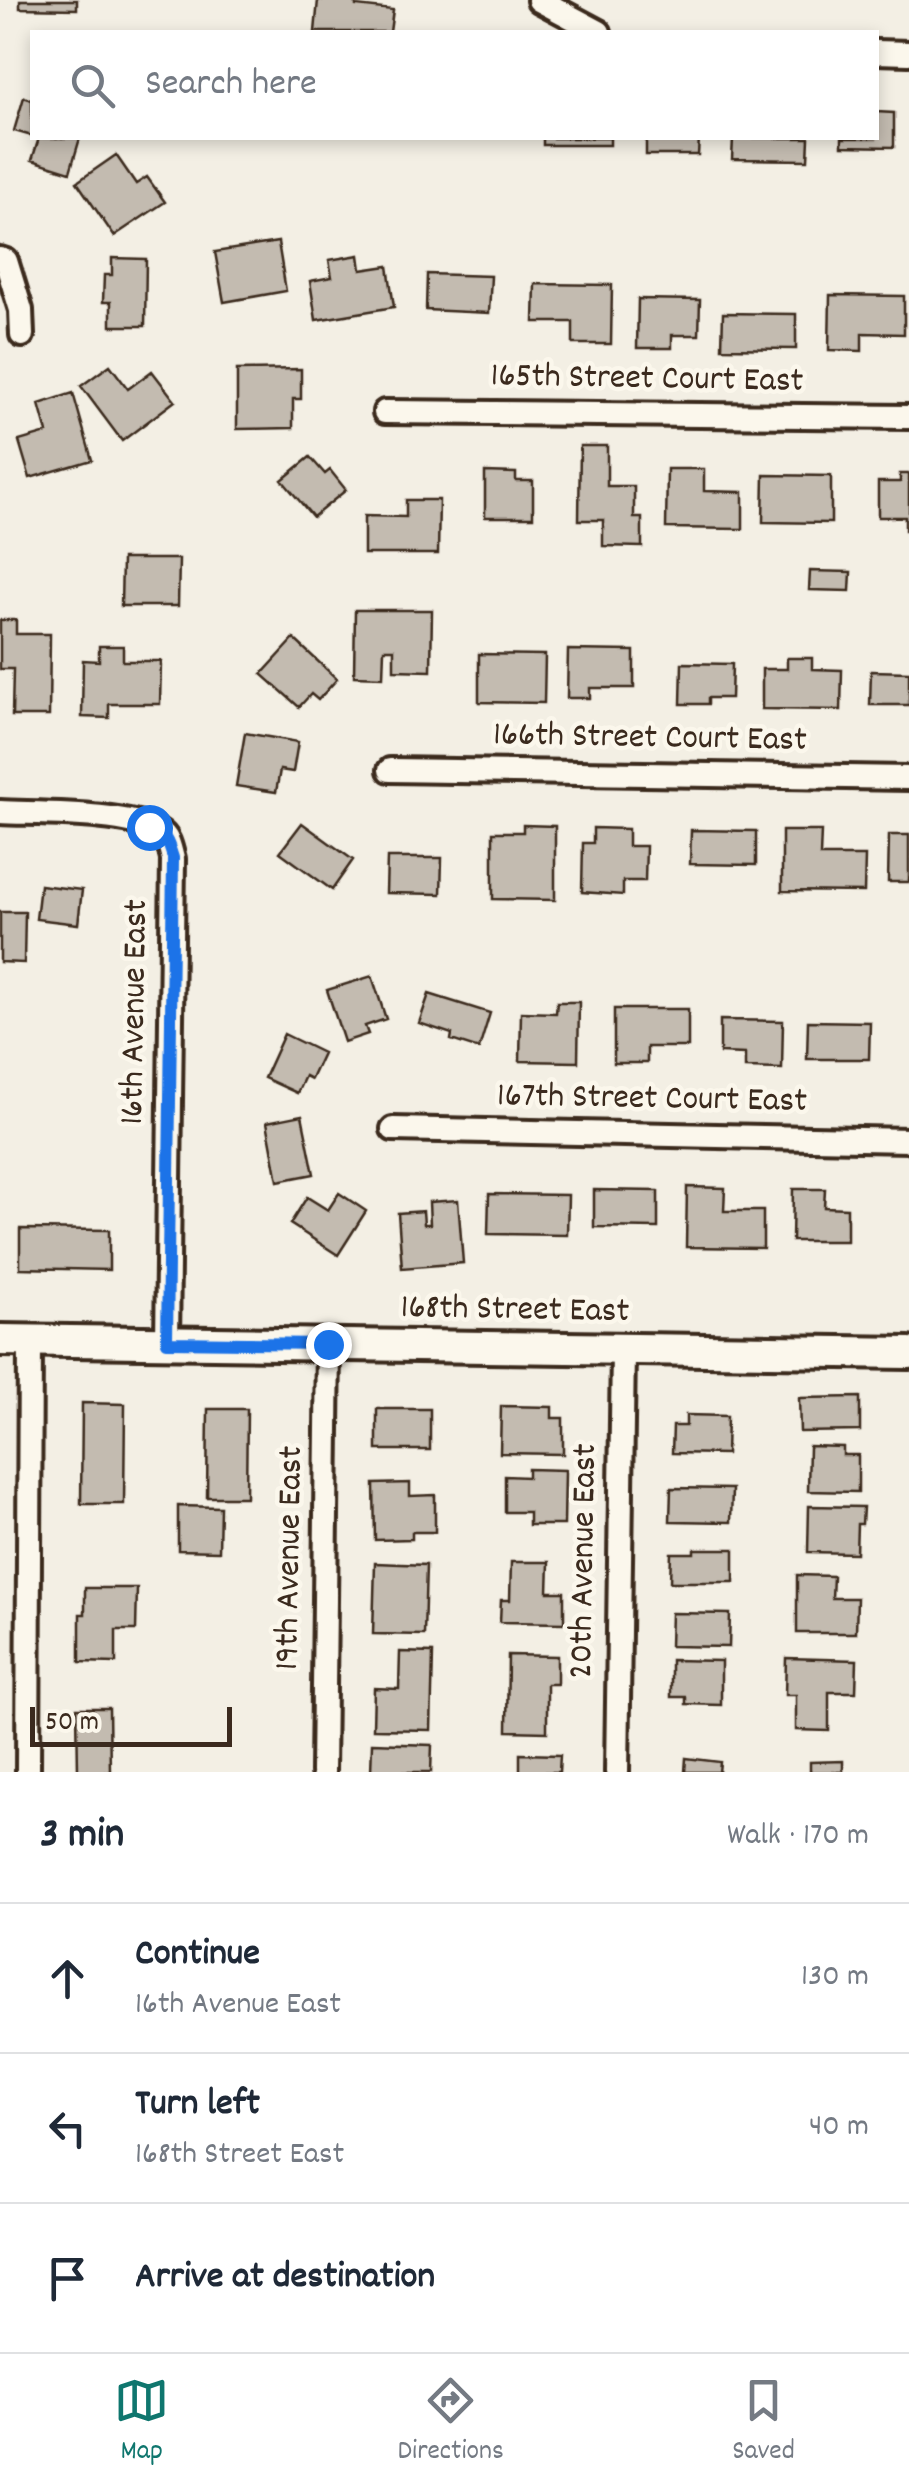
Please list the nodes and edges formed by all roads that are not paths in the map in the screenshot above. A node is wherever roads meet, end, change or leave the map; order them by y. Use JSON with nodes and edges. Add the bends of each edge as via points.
{"nodes":[{"id":1,"x":538,"y":0,"type":"edge"},
{"id":2,"x":595,"y":30,"type":"edge"},
{"id":3,"x":879,"y":52,"type":"edge"},
{"id":4,"x":909,"y":53,"type":"edge"},
{"id":5,"x":0,"y":259,"type":"edge"},
{"id":6,"x":22,"y":335,"type":"dead end"},
{"id":7,"x":385,"y":412,"type":"dead end"},
{"id":8,"x":909,"y":418,"type":"edge"},
{"id":9,"x":390,"y":770,"type":"dead end"},
{"id":10,"x":909,"y":778,"type":"edge"},
{"id":11,"x":0,"y":812,"type":"edge"},
{"id":12,"x":393,"y":1129,"type":"dead end"},
{"id":13,"x":909,"y":1140,"type":"edge"},
{"id":14,"x":15,"y":1340,"type":"edge"},
{"id":15,"x":167,"y":1342,"type":"junction"},
{"id":16,"x":328,"y":1344,"type":"junction"},
{"id":17,"x":623,"y":1351,"type":"junction"},
{"id":18,"x":909,"y":1353,"type":"edge"},
{"id":19,"x":28,"y":1772,"type":"edge"},
{"id":20,"x":323,"y":1772,"type":"edge"},
{"id":21,"x":617,"y":1772,"type":"edge"}],
"edges":[{"from":1,"to":2,"type":"street"},
{"from":3,"to":4,"type":"street"},
{"from":5,"to":6,"type":"street","via":[[6,261]]},
{"from":7,"to":8,"type":"street","name":"165th Street Court East"},
{"from":9,"to":10,"type":"street","name":"166th Street Court East"},
{"from":11,"to":15,"type":"street","name":"16th Avenue East","via":[[116,820],[149,827],[168,840],[173,858]]},
{"from":12,"to":13,"type":"street","name":"167th Street Court East"},
{"from":14,"to":15,"type":"street","name":"168th Street East"},
{"from":14,"to":19,"type":"street"},
{"from":15,"to":16,"type":"street","name":"168th Street East"},
{"from":16,"to":17,"type":"street","name":"168th Street East"},
{"from":16,"to":20,"type":"street","name":"19th Avenue East"},
{"from":17,"to":18,"type":"street","name":"168th Street East"},
{"from":17,"to":21,"type":"street","name":"20th Avenue East"}]}
